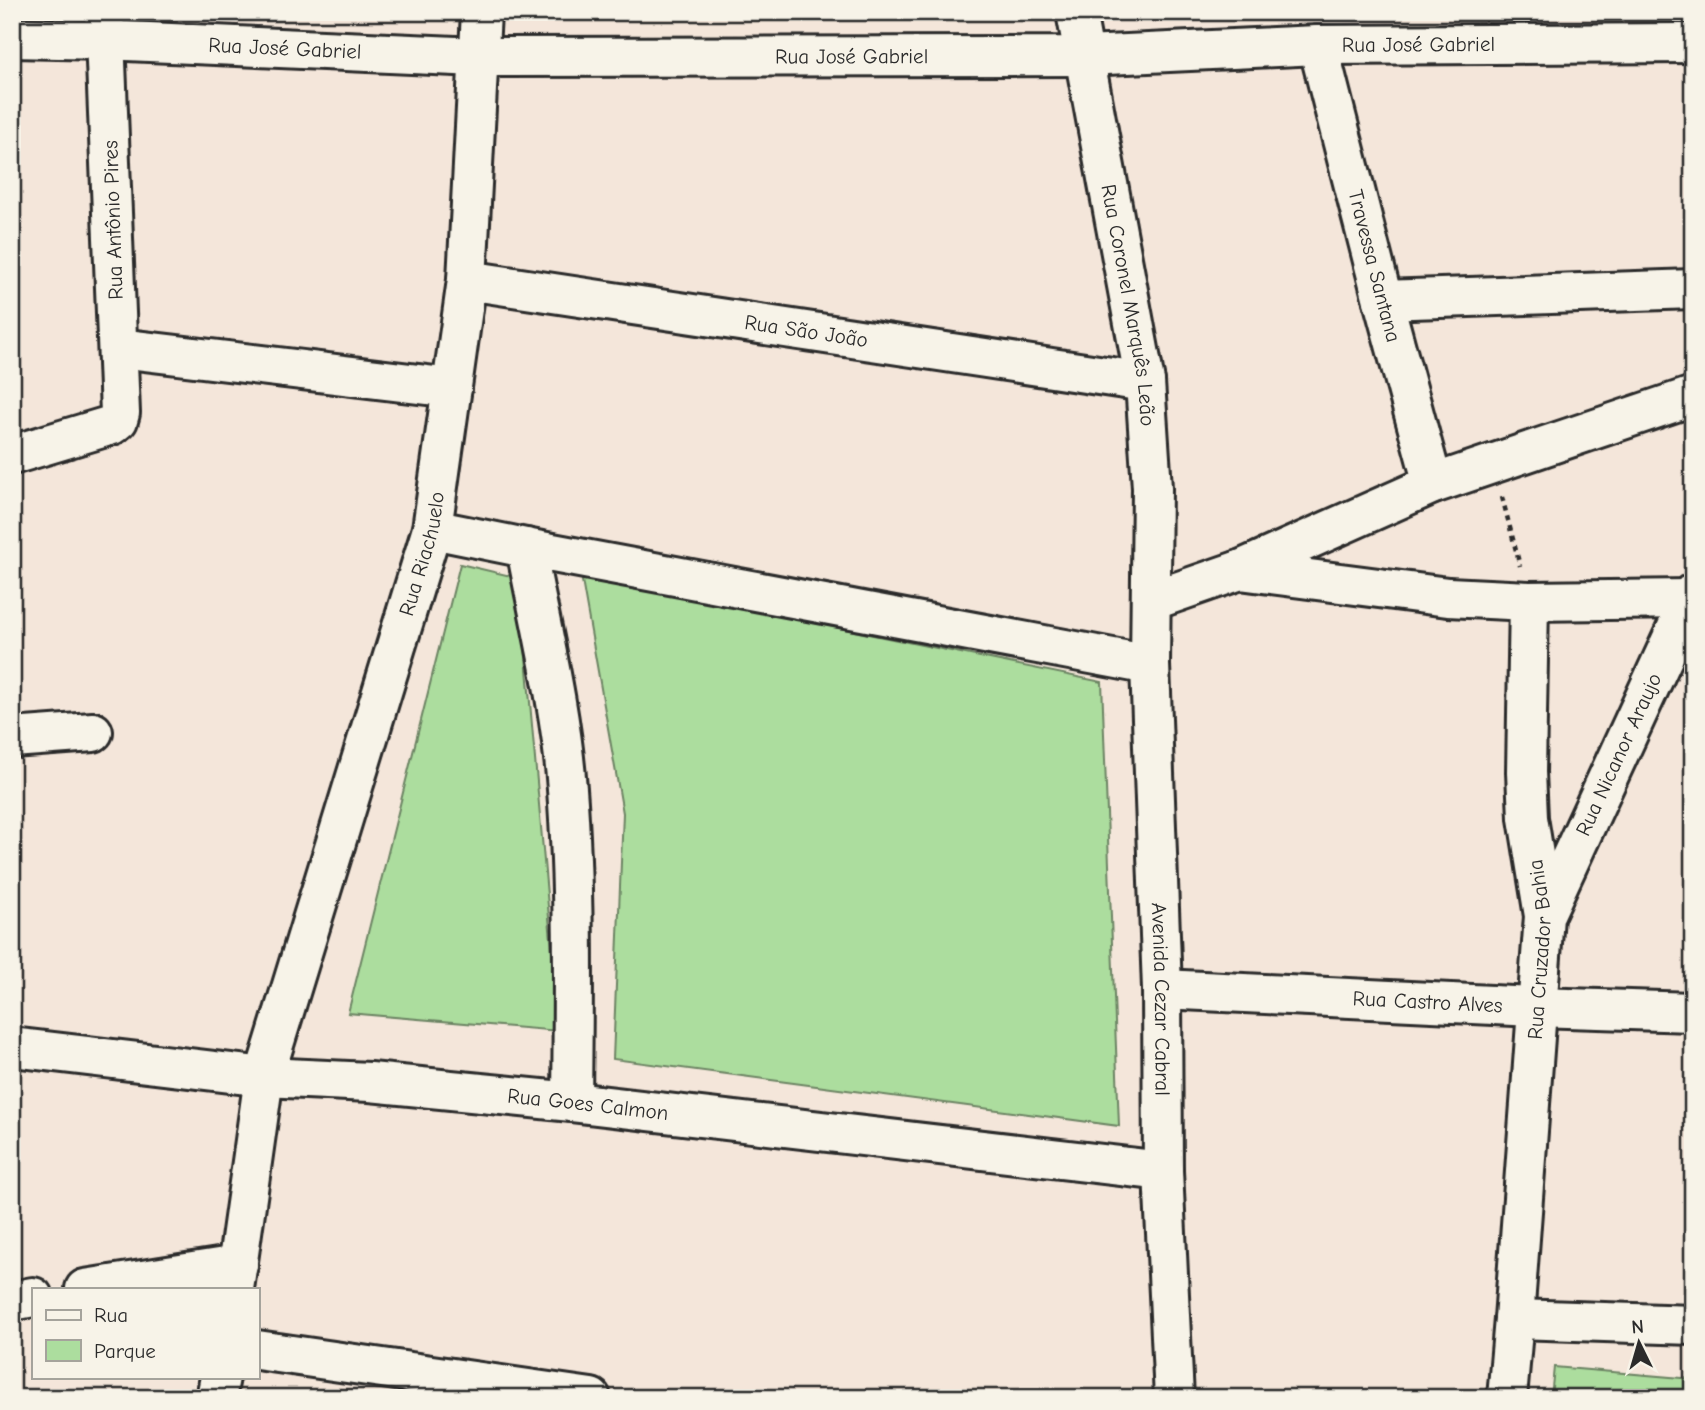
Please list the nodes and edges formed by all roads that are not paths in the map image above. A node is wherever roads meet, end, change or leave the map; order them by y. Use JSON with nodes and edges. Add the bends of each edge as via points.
{"nodes":[{"id":1,"x":481,"y":12,"type":"edge"},
{"id":2,"x":1076,"y":12,"type":"edge"},
{"id":3,"x":105,"y":26,"type":"edge"},
{"id":4,"x":12,"y":38,"type":"edge"},
{"id":5,"x":1693,"y":43,"type":"edge"},
{"id":6,"x":1318,"y":45,"type":"junction"},
{"id":7,"x":478,"y":57,"type":"junction"},
{"id":8,"x":1085,"y":57,"type":"junction"},
{"id":9,"x":467,"y":280,"type":"junction"},
{"id":10,"x":1693,"y":289,"type":"edge"},
{"id":11,"x":1383,"y":300,"type":"junction"},
{"id":12,"x":118,"y":348,"type":"junction"},
{"id":13,"x":1145,"y":382,"type":"junction"},
{"id":14,"x":452,"y":388,"type":"junction"},
{"id":15,"x":1693,"y":396,"type":"edge"},
{"id":16,"x":12,"y":455,"type":"edge"},
{"id":17,"x":1433,"y":484,"type":"junction"},
{"id":18,"x":432,"y":528,"type":"junction"},
{"id":19,"x":526,"y":548,"type":"junction"},
{"id":20,"x":1240,"y":570,"type":"junction"},
{"id":21,"x":1691,"y":596,"type":"edge"},
{"id":22,"x":1151,"y":601,"type":"junction"},
{"id":23,"x":1529,"y":601,"type":"junction"},
{"id":24,"x":1150,"y":665,"type":"junction"},
{"id":25,"x":93,"y":732,"type":"dead end"},
{"id":26,"x":12,"y":738,"type":"edge"},
{"id":27,"x":1544,"y":916,"type":"junction"},
{"id":28,"x":1162,"y":989,"type":"junction"},
{"id":29,"x":1536,"y":1007,"type":"junction"},
{"id":30,"x":1693,"y":1012,"type":"edge"},
{"id":31,"x":12,"y":1046,"type":"edge"},
{"id":32,"x":264,"y":1077,"type":"junction"},
{"id":33,"x":572,"y":1102,"type":"junction"},
{"id":34,"x":1163,"y":1171,"type":"junction"},
{"id":35,"x":236,"y":1277,"type":"edge"},
{"id":36,"x":98,"y":1288,"type":"edge"},
{"id":37,"x":32,"y":1297,"type":"edge"},
{"id":38,"x":12,"y":1301,"type":"edge"},
{"id":39,"x":1514,"y":1319,"type":"junction"},
{"id":40,"x":1693,"y":1325,"type":"edge"},
{"id":41,"x":259,"y":1350,"type":"edge"},
{"id":42,"x":220,"y":1378,"type":"edge"},
{"id":43,"x":216,"y":1398,"type":"edge"},
{"id":44,"x":590,"y":1398,"type":"edge"},
{"id":45,"x":1174,"y":1398,"type":"edge"},
{"id":46,"x":1507,"y":1398,"type":"edge"}],
"edges":[{"from":1,"to":7,"type":"street","name":"Rua Riachuelo"},
{"from":2,"to":8,"type":"street","name":"Rua Coronel Marquês Leão"},
{"from":3,"to":4,"type":"street","name":"Rua José Gabriel"},
{"from":3,"to":7,"type":"street","name":"Rua José Gabriel"},
{"from":3,"to":12,"type":"street","name":"Rua Antônio Pires"},
{"from":5,"to":6,"type":"street","name":"Rua José Gabriel"},
{"from":6,"to":8,"type":"street","name":"Rua José Gabriel"},
{"from":6,"to":11,"type":"street","name":"Travessa Santana"},
{"from":7,"to":8,"type":"street","name":"Rua José Gabriel"},
{"from":7,"to":9,"type":"street","name":"Rua Riachuelo"},
{"from":8,"to":13,"type":"street","name":"Rua Coronel Marquês Leão"},
{"from":9,"to":13,"type":"street","name":"Rua São João"},
{"from":9,"to":14,"type":"street","name":"Rua Riachuelo"},
{"from":10,"to":11,"type":"street"},
{"from":11,"to":17,"type":"street","name":"Travessa Santana"},
{"from":12,"to":14,"type":"street"},
{"from":12,"to":16,"type":"street","name":"Rua Antônio Pires","via":[[118,420]]},
{"from":13,"to":22,"type":"street","name":"Rua Coronel Marquês Leão","via":[[1152,488]]},
{"from":14,"to":18,"type":"street","name":"Rua Riachuelo"},
{"from":15,"to":17,"type":"street"},
{"from":17,"to":20,"type":"street"},
{"from":18,"to":19,"type":"street"},
{"from":18,"to":32,"type":"street","name":"Rua Riachuelo"},
{"from":19,"to":24,"type":"street"},
{"from":19,"to":33,"type":"street","via":[[557,708],[567,787],[573,908]]},
{"from":20,"to":22,"type":"street"},
{"from":20,"to":23,"type":"street","via":[[1448,597]]},
{"from":21,"to":23,"type":"street"},
{"from":21,"to":27,"type":"street","name":"Rua Nicanor Araujo"},
{"from":22,"to":24,"type":"street","name":"Avenida Cezar Cabral"},
{"from":23,"to":27,"type":"street","name":"Rua Cruzador Bahia","via":[[1526,783]]},
{"from":24,"to":28,"type":"street","name":"Avenida Cezar Cabral"},
{"from":25,"to":26,"type":"street"},
{"from":27,"to":29,"type":"street","name":"Rua Cruzador Bahia"},
{"from":28,"to":29,"type":"street","name":"Rua Castro Alves"},
{"from":28,"to":34,"type":"street","name":"Avenida Cezar Cabral"},
{"from":29,"to":30,"type":"street","name":"Rua Castro Alves"},
{"from":29,"to":39,"type":"street","name":"Rua Cruzador Bahia"},
{"from":31,"to":32,"type":"street","name":"Rua Goes Calmon"},
{"from":32,"to":33,"type":"street","name":"Rua Goes Calmon","via":[[370,1082]]},
{"from":32,"to":35,"type":"street","name":"Rua Riachuelo"},
{"from":33,"to":34,"type":"street","name":"Rua Goes Calmon"},
{"from":34,"to":45,"type":"street","name":"Avenida Cezar Cabral"},
{"from":35,"to":36,"type":"street"},
{"from":37,"to":38,"type":"street"},
{"from":39,"to":40,"type":"street"},
{"from":39,"to":46,"type":"street","name":"Rua Cruzador Bahia"},
{"from":41,"to":44,"type":"street"},
{"from":42,"to":43,"type":"street"}]}
